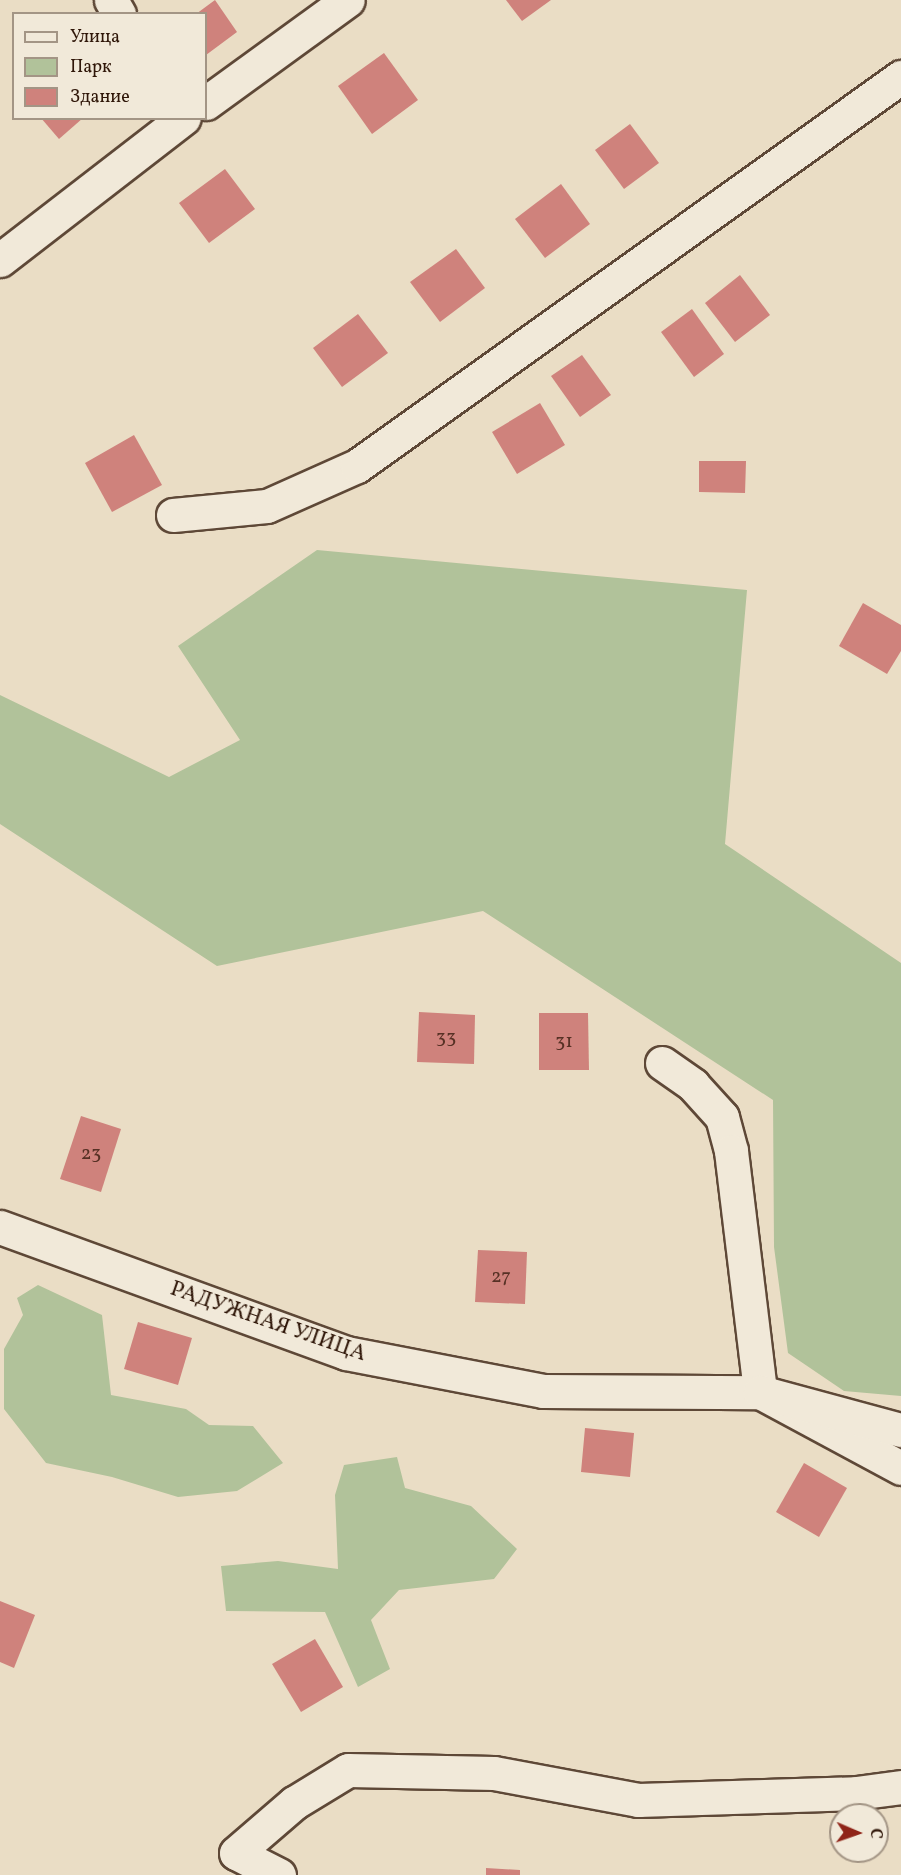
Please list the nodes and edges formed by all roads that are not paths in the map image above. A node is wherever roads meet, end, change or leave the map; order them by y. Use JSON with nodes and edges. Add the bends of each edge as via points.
{"nodes":[{"id":1,"x":348,"y":0,"type":"edge"},
{"id":2,"x":901,"y":77,"type":"edge"},
{"id":3,"x":207,"y":102,"type":"edge"},
{"id":4,"x":181,"y":120,"type":"edge"},
{"id":5,"x":0,"y":260,"type":"edge"},
{"id":6,"x":173,"y":515,"type":"dead end"},
{"id":7,"x":662,"y":1063,"type":"dead end"},
{"id":8,"x":0,"y":1227,"type":"edge"},
{"id":9,"x":760,"y":1392,"type":"junction"},
{"id":10,"x":901,"y":1430,"type":"edge"},
{"id":11,"x":901,"y":1468,"type":"edge"},
{"id":12,"x":901,"y":1787,"type":"edge"},
{"id":13,"x":279,"y":1875,"type":"edge"}],
"edges":[{"from":1,"to":3,"type":"street"},
{"from":2,"to":6,"type":"street","via":[[357,466],[267,506]]},
{"from":4,"to":5,"type":"street"},
{"from":7,"to":9,"type":"street","via":[[693,1085],[722,1117],[731,1151]]},
{"from":8,"to":9,"type":"street","name":"РАДУЖНАЯ УЛИЦА","via":[[346,1353],[543,1391]]},
{"from":9,"to":10,"type":"street"},
{"from":9,"to":11,"type":"street"},
{"from":12,"to":13,"type":"street","via":[[856,1793],[638,1800],[494,1773],[348,1770],[294,1803],[236,1853]]}]}
